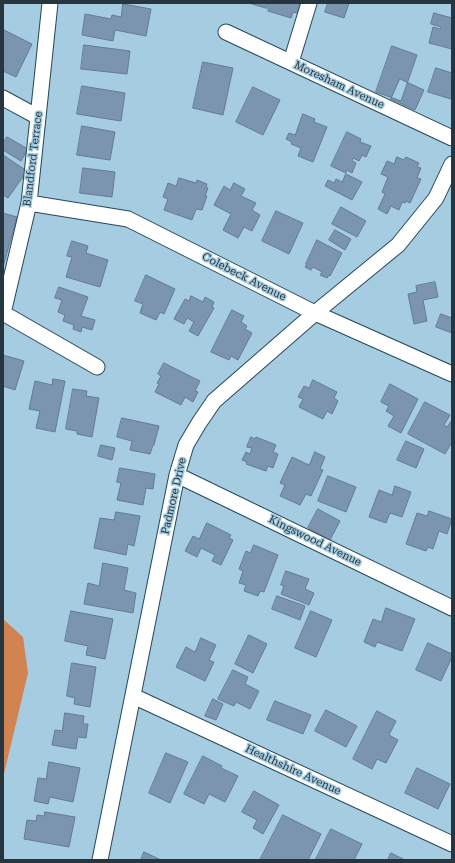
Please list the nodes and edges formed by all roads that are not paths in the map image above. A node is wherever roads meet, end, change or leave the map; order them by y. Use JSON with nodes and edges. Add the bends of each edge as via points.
{"nodes":[{"id":1,"x":50,"y":3,"type":"edge"},
{"id":2,"x":309,"y":3,"type":"edge"},
{"id":3,"x":226,"y":32,"type":"dead end"},
{"id":4,"x":291,"y":62,"type":"junction"},
{"id":5,"x":3,"y":98,"type":"edge"},
{"id":6,"x":38,"y":117,"type":"junction"},
{"id":7,"x":452,"y":138,"type":"edge"},
{"id":8,"x":452,"y":164,"type":"edge"},
{"id":9,"x":29,"y":203,"type":"junction"},
{"id":10,"x":3,"y":313,"type":"edge"},
{"id":11,"x":315,"y":313,"type":"junction"},
{"id":12,"x":97,"y":367,"type":"dead end"},
{"id":13,"x":452,"y":374,"type":"edge"},
{"id":14,"x":177,"y":475,"type":"junction"},
{"id":15,"x":452,"y":608,"type":"edge"},
{"id":16,"x":133,"y":696,"type":"junction"},
{"id":17,"x":452,"y":844,"type":"edge"},
{"id":18,"x":100,"y":860,"type":"edge"}],
"edges":[{"from":1,"to":6,"type":"street","name":"Blandford Terrace"},
{"from":2,"to":4,"type":"street"},
{"from":3,"to":4,"type":"street","name":"Moresham Avenue"},
{"from":4,"to":7,"type":"street","name":"Moresham Avenue"},
{"from":5,"to":6,"type":"street"},
{"from":6,"to":9,"type":"street","name":"Blandford Terrace"},
{"from":8,"to":11,"type":"street","name":"Padmore Drive","via":[[436,198],[398,245]]},
{"from":9,"to":10,"type":"street","name":"Blandford Terrace"},
{"from":9,"to":11,"type":"street","name":"Colebeck Avenue","via":[[128,219]]},
{"from":10,"to":12,"type":"street","name":"Blandford Terrace"},
{"from":11,"to":13,"type":"street","name":"Colebeck Avenue"},
{"from":11,"to":14,"type":"street","name":"Padmore Drive","via":[[214,402],[186,445]]},
{"from":14,"to":15,"type":"street","name":"Kingswood Avenue"},
{"from":14,"to":16,"type":"street","name":"Padmore Drive"},
{"from":16,"to":17,"type":"street","name":"Healthshire Avenue"},
{"from":16,"to":18,"type":"street","name":"Padmore Drive"}]}
